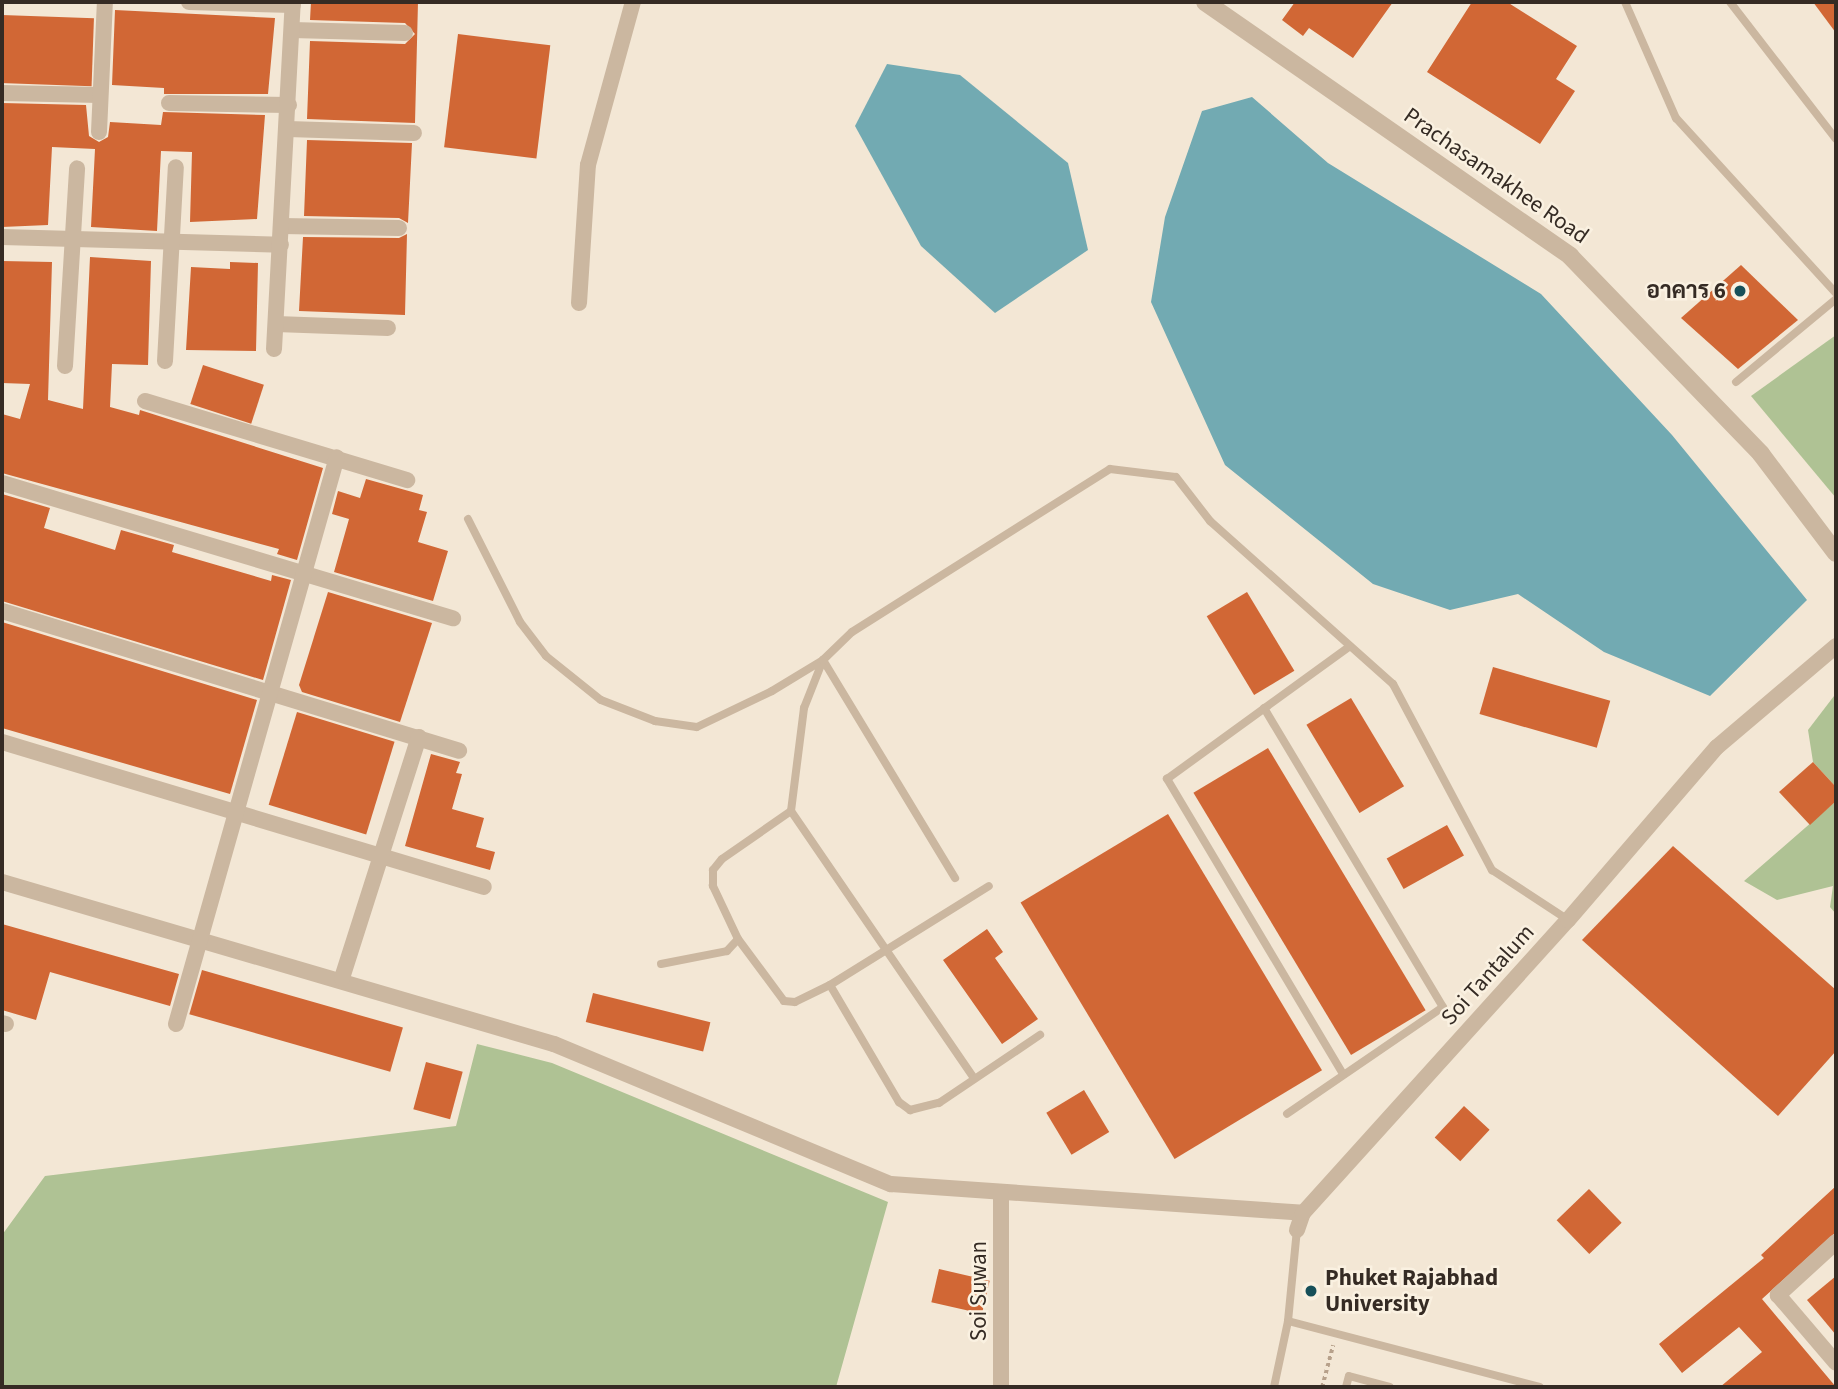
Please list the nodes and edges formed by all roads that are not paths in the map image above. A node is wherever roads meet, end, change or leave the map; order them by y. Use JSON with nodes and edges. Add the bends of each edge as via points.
{"nodes":[{"id":1,"x":105,"y":2,"type":"edge"},
{"id":2,"x":188,"y":2,"type":"edge"},
{"id":3,"x":633,"y":2,"type":"edge"},
{"id":4,"x":1205,"y":2,"type":"edge"},
{"id":5,"x":1625,"y":2,"type":"edge"},
{"id":6,"x":1730,"y":2,"type":"edge"},
{"id":7,"x":293,"y":3,"type":"edge"},
{"id":8,"x":292,"y":30,"type":"junction"},
{"id":9,"x":405,"y":33,"type":"dead end"},
{"id":10,"x":2,"y":93,"type":"edge"},
{"id":11,"x":100,"y":95,"type":"junction"},
{"id":12,"x":169,"y":103,"type":"dead end"},
{"id":13,"x":289,"y":105,"type":"junction"},
{"id":14,"x":288,"y":129,"type":"junction"},
{"id":15,"x":99,"y":132,"type":"dead end"},
{"id":16,"x":414,"y":133,"type":"dead end"},
{"id":17,"x":1836,"y":139,"type":"edge"},
{"id":18,"x":176,"y":167,"type":"dead end"},
{"id":19,"x":77,"y":168,"type":"dead end"},
{"id":20,"x":282,"y":226,"type":"junction"},
{"id":21,"x":399,"y":228,"type":"dead end"},
{"id":22,"x":2,"y":237,"type":"edge"},
{"id":23,"x":71,"y":241,"type":"junction"},
{"id":24,"x":174,"y":245,"type":"junction"},
{"id":25,"x":281,"y":245,"type":"junction"},
{"id":26,"x":1836,"y":293,"type":"edge"},
{"id":27,"x":1836,"y":299,"type":"edge"},
{"id":28,"x":579,"y":303,"type":"dead end"},
{"id":29,"x":276,"y":324,"type":"junction"},
{"id":30,"x":388,"y":328,"type":"dead end"},
{"id":31,"x":274,"y":349,"type":"dead end"},
{"id":32,"x":165,"y":360,"type":"dead end"},
{"id":33,"x":65,"y":366,"type":"dead end"},
{"id":34,"x":1736,"y":382,"type":"dead end"},
{"id":35,"x":145,"y":401,"type":"dead end"},
{"id":36,"x":337,"y":457,"type":"junction"},
{"id":37,"x":407,"y":480,"type":"dead end"},
{"id":38,"x":2,"y":482,"type":"edge"},
{"id":39,"x":468,"y":519,"type":"dead end"},
{"id":40,"x":1836,"y":553,"type":"edge"},
{"id":41,"x":304,"y":573,"type":"junction"},
{"id":42,"x":2,"y":611,"type":"edge"},
{"id":43,"x":453,"y":618,"type":"dead end"},
{"id":44,"x":1350,"y":646,"type":"junction"},
{"id":45,"x":1836,"y":646,"type":"edge"},
{"id":46,"x":823,"y":660,"type":"junction"},
{"id":47,"x":271,"y":693,"type":"junction"},
{"id":48,"x":1264,"y":708,"type":"junction"},
{"id":49,"x":419,"y":737,"type":"junction"},
{"id":50,"x":2,"y":742,"type":"edge"},
{"id":51,"x":459,"y":751,"type":"dead end"},
{"id":52,"x":238,"y":810,"type":"junction"},
{"id":53,"x":791,"y":811,"type":"junction"},
{"id":54,"x":384,"y":855,"type":"junction"},
{"id":55,"x":955,"y":878,"type":"dead end"},
{"id":56,"x":2,"y":882,"type":"edge"},
{"id":57,"x":989,"y":886,"type":"dead end"},
{"id":58,"x":484,"y":887,"type":"dead end"},
{"id":59,"x":1569,"y":920,"type":"junction"},
{"id":60,"x":201,"y":940,"type":"junction"},
{"id":61,"x":738,"y":940,"type":"junction"},
{"id":62,"x":885,"y":951,"type":"junction"},
{"id":63,"x":661,"y":964,"type":"dead end"},
{"id":64,"x":342,"y":978,"type":"junction"},
{"id":65,"x":831,"y":985,"type":"junction"},
{"id":66,"x":176,"y":1024,"type":"dead end"},
{"id":67,"x":1040,"y":1035,"type":"dead end"},
{"id":68,"x":1343,"y":1074,"type":"junction"},
{"id":69,"x":974,"y":1078,"type":"junction"},
{"id":70,"x":1287,"y":1114,"type":"dead end"},
{"id":71,"x":1001,"y":1194,"type":"junction"},
{"id":72,"x":1303,"y":1213,"type":"junction"},
{"id":73,"x":1297,"y":1230,"type":"joint"},
{"id":74,"x":1836,"y":1242,"type":"edge"},
{"id":75,"x":1288,"y":1321,"type":"junction"},
{"id":76,"x":1836,"y":1363,"type":"edge"},
{"id":77,"x":1001,"y":1387,"type":"edge"},
{"id":78,"x":1274,"y":1387,"type":"edge"},
{"id":79,"x":1346,"y":1387,"type":"edge"},
{"id":80,"x":1390,"y":1387,"type":"edge"},
{"id":81,"x":1539,"y":1387,"type":"edge"}],
"edges":[{"from":1,"to":11,"type":"street"},
{"from":2,"to":7,"type":"street"},
{"from":3,"to":28,"type":"street","via":[[588,166]]},
{"from":4,"to":40,"type":"street","name":"Prachasamakhee Road","via":[[1570,256],[1761,454]]},
{"from":5,"to":26,"type":"lane","via":[[1676,118]]},
{"from":6,"to":17,"type":"lane"},
{"from":7,"to":8,"type":"street"},
{"from":8,"to":9,"type":"street"},
{"from":8,"to":13,"type":"street"},
{"from":10,"to":11,"type":"street"},
{"from":11,"to":15,"type":"street"},
{"from":12,"to":13,"type":"street"},
{"from":13,"to":14,"type":"street"},
{"from":14,"to":16,"type":"street"},
{"from":14,"to":20,"type":"street"},
{"from":18,"to":24,"type":"street"},
{"from":19,"to":23,"type":"street"},
{"from":20,"to":21,"type":"street"},
{"from":20,"to":25,"type":"street"},
{"from":22,"to":23,"type":"street"},
{"from":23,"to":24,"type":"street"},
{"from":23,"to":33,"type":"street"},
{"from":24,"to":25,"type":"street"},
{"from":24,"to":32,"type":"street"},
{"from":25,"to":29,"type":"street"},
{"from":27,"to":34,"type":"lane"},
{"from":29,"to":30,"type":"street"},
{"from":29,"to":31,"type":"street"},
{"from":35,"to":36,"type":"street"},
{"from":36,"to":37,"type":"street"},
{"from":36,"to":41,"type":"street"},
{"from":38,"to":41,"type":"street"},
{"from":39,"to":46,"type":"lane","via":[[520,622],[546,656],[611,704],[655,721],[697,727]]},
{"from":41,"to":43,"type":"street"},
{"from":41,"to":47,"type":"street"},
{"from":42,"to":47,"type":"street"},
{"from":44,"to":46,"type":"lane","via":[[1210,522],[1176,477],[1110,469],[852,632]]},
{"from":44,"to":48,"type":"lane"},
{"from":44,"to":59,"type":"lane","via":[[1393,684],[1492,870]]},
{"from":45,"to":59,"type":"street","name":"Soi Tantalum","via":[[1717,747]]},
{"from":46,"to":53,"type":"lane","via":[[804,708]]},
{"from":46,"to":55,"type":"lane"},
{"from":47,"to":49,"type":"street"},
{"from":47,"to":52,"type":"street"},
{"from":48,"to":68,"type":"lane","via":[[1167,779]]},
{"from":48,"to":68,"type":"lane","via":[[1443,1007]]},
{"from":49,"to":51,"type":"street"},
{"from":49,"to":54,"type":"street"},
{"from":50,"to":52,"type":"street"},
{"from":52,"to":54,"type":"street"},
{"from":52,"to":60,"type":"street"},
{"from":53,"to":61,"type":"lane","via":[[713,870],[713,886]]},
{"from":53,"to":62,"type":"lane"},
{"from":54,"to":58,"type":"street"},
{"from":54,"to":64,"type":"street"},
{"from":56,"to":60,"type":"street"},
{"from":57,"to":62,"type":"lane"},
{"from":59,"to":72,"type":"street","name":"Soi Tantalum"},
{"from":60,"to":64,"type":"street"},
{"from":60,"to":66,"type":"street"},
{"from":61,"to":63,"type":"lane","via":[[727,951]]},
{"from":61,"to":65,"type":"lane","via":[[784,1001],[802,1000]]},
{"from":62,"to":65,"type":"lane"},
{"from":62,"to":69,"type":"lane"},
{"from":64,"to":71,"type":"street","via":[[554,1044],[891,1184]]},
{"from":65,"to":69,"type":"lane","via":[[904,1108],[939,1103]]},
{"from":67,"to":69,"type":"lane"},
{"from":68,"to":70,"type":"lane"},
{"from":71,"to":72,"type":"street"},
{"from":71,"to":77,"type":"street","name":"Soi Suwan"},
{"from":72,"to":73,"type":"street","name":"Soi Tantalum"},
{"from":73,"to":75,"type":"lane","name":"Soi Tantalum"},
{"from":74,"to":76,"type":"street","via":[[1778,1295]]},
{"from":75,"to":78,"type":"lane","name":"Soi Tantalum"},
{"from":75,"to":81,"type":"lane"},
{"from":79,"to":80,"type":"lane","via":[[1349,1376]]}]}
